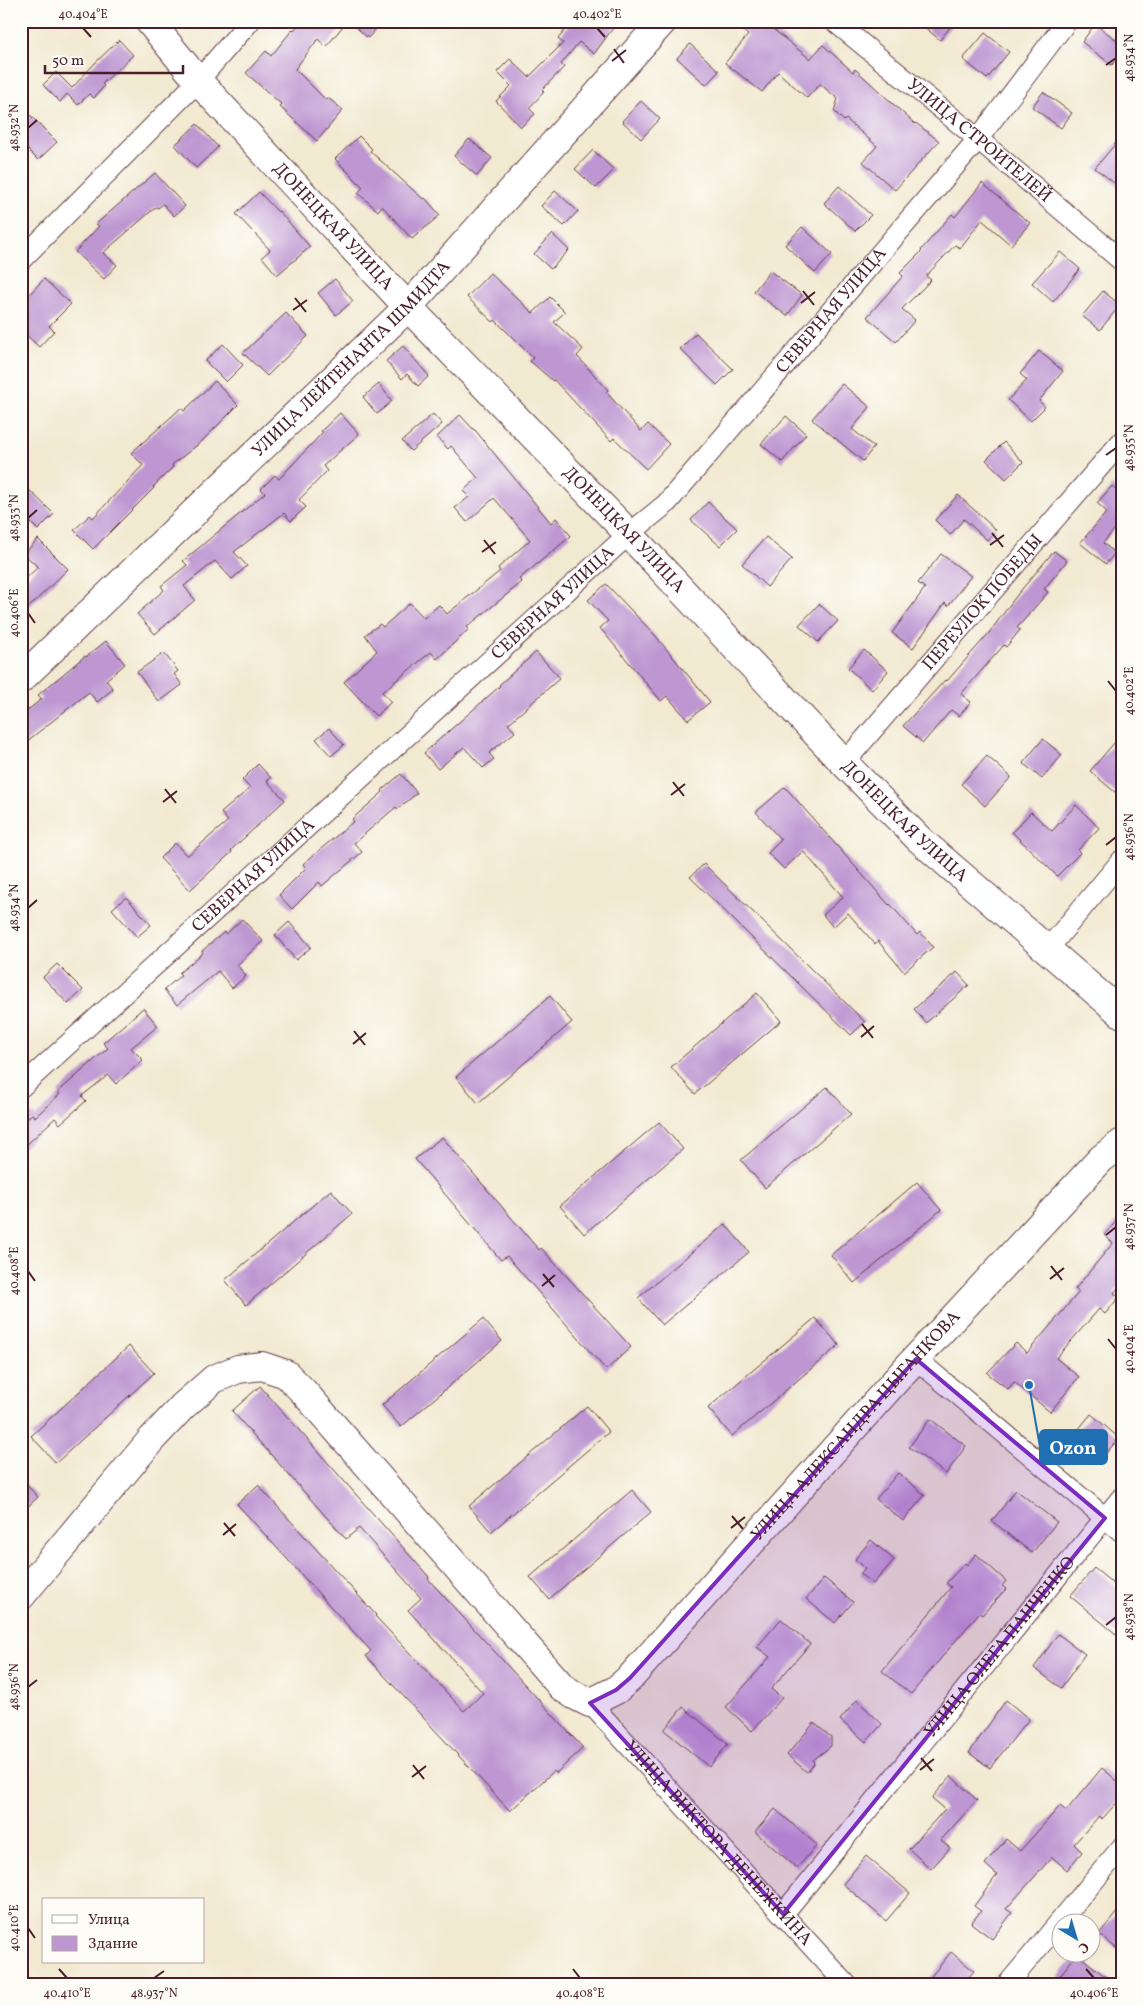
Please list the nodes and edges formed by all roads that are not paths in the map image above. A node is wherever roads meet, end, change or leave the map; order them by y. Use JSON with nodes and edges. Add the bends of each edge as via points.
{"nodes":[{"id":1,"x":149,"y":21,"type":"edge"},
{"id":2,"x":250,"y":21,"type":"edge"},
{"id":3,"x":663,"y":21,"type":"edge"},
{"id":4,"x":834,"y":21,"type":"edge"},
{"id":5,"x":1067,"y":21,"type":"edge"},
{"id":6,"x":198,"y":82,"type":"junction"},
{"id":7,"x":978,"y":139,"type":"junction"},
{"id":8,"x":21,"y":260,"type":"edge"},
{"id":9,"x":1122,"y":261,"type":"edge"},
{"id":10,"x":408,"y":307,"type":"junction"},
{"id":11,"x":1122,"y":441,"type":"edge"},
{"id":12,"x":629,"y":534,"type":"junction"},
{"id":13,"x":21,"y":679,"type":"edge"},
{"id":14,"x":844,"y":763,"type":"junction"},
{"id":15,"x":1122,"y":860,"type":"edge"},
{"id":16,"x":1047,"y":950,"type":"junction"},
{"id":17,"x":1122,"y":1014,"type":"edge"},
{"id":18,"x":21,"y":1087,"type":"edge"},
{"id":19,"x":1122,"y":1143,"type":"edge"},
{"id":20,"x":916,"y":1359,"type":"junction"},
{"id":21,"x":1122,"y":1497,"type":"edge"},
{"id":22,"x":1105,"y":1518,"type":"junction"},
{"id":23,"x":1122,"y":1532,"type":"edge"},
{"id":24,"x":21,"y":1596,"type":"edge"},
{"id":25,"x":590,"y":1703,"type":"junction"},
{"id":26,"x":1122,"y":1847,"type":"edge"},
{"id":27,"x":783,"y":1914,"type":"junction"},
{"id":28,"x":847,"y":1985,"type":"edge"},
{"id":29,"x":1007,"y":1985,"type":"edge"}],
"edges":[{"from":1,"to":6,"type":"street","name":"ДОНЕЦКАЯ УЛИЦА"},
{"from":2,"to":6,"type":"street"},
{"from":3,"to":10,"type":"street","name":"УЛИЦА ЛЕЙТЕНАНТА ШМИДТА"},
{"from":4,"to":7,"type":"street","name":"УЛИЦА СТРОИТЕЛЕЙ"},
{"from":5,"to":7,"type":"street","name":"СЕВЕРНАЯ УЛИЦА"},
{"from":6,"to":8,"type":"street"},
{"from":6,"to":10,"type":"street","name":"ДОНЕЦКАЯ УЛИЦА"},
{"from":7,"to":9,"type":"street","name":"УЛИЦА СТРОИТЕЛЕЙ"},
{"from":7,"to":12,"type":"street","name":"СЕВЕРНАЯ УЛИЦА","via":[[666,504]]},
{"from":10,"to":12,"type":"street","name":"ДОНЕЦКАЯ УЛИЦА"},
{"from":10,"to":13,"type":"street","name":"УЛИЦА ЛЕЙТЕНАНТА ШМИДТА"},
{"from":11,"to":14,"type":"street","name":"ПЕРЕУЛОК ПОБЕДЫ"},
{"from":12,"to":14,"type":"street","name":"ДОНЕЦКАЯ УЛИЦА"},
{"from":12,"to":18,"type":"street","name":"СЕВЕРНАЯ УЛИЦА"},
{"from":14,"to":16,"type":"street","name":"ДОНЕЦКАЯ УЛИЦА","via":[[919,839]]},
{"from":15,"to":16,"type":"street"},
{"from":16,"to":17,"type":"street","name":"ДОНЕЦКАЯ УЛИЦА"},
{"from":19,"to":20,"type":"street","name":"УЛИЦА АЛЕКСАНДРА ЦЫГАНКОВА","via":[[1101,1160]]},
{"from":20,"to":22,"type":"street"},
{"from":20,"to":25,"type":"street","name":"УЛИЦА АЛЕКСАНДРА ЦЫГАНКОВА","via":[[630,1678],[616,1690]]},
{"from":21,"to":22,"type":"street","name":"УЛИЦА ОЛЕГА ПАНЧЕНКО"},
{"from":22,"to":23,"type":"street"},
{"from":22,"to":27,"type":"street","name":"УЛИЦА ОЛЕГА ПАНЧЕНКО"},
{"from":24,"to":25,"type":"street","via":[[183,1406],[214,1379],[238,1369],[262,1366],[286,1374],[303,1391],[562,1687]]},
{"from":25,"to":27,"type":"street","name":"УЛИЦА ВИКТОРА ДЕНЕЖКИНА"},
{"from":26,"to":29,"type":"street"},
{"from":27,"to":28,"type":"street","name":"УЛИЦА ВИКТОРА ДЕНЕЖКИНА"}]}
